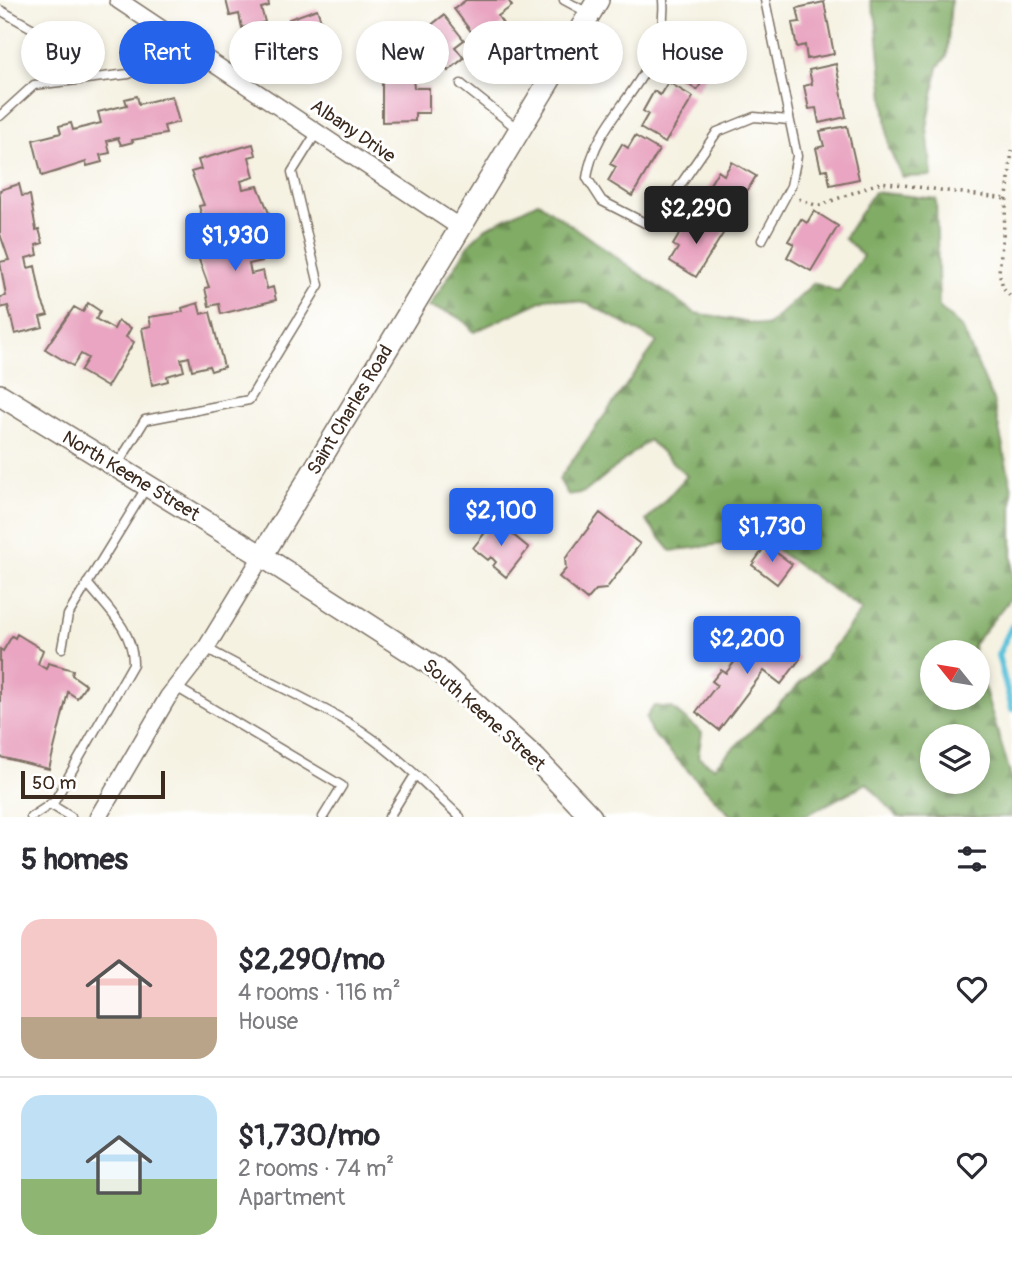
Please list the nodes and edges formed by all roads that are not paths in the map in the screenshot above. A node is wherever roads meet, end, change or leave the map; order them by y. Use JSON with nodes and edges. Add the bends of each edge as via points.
{"nodes":[{"id":1,"x":118,"y":0,"type":"edge"},
{"id":2,"x":565,"y":0,"type":"edge"},
{"id":3,"x":663,"y":0,"type":"edge"},
{"id":4,"x":765,"y":0,"type":"edge"},
{"id":5,"x":594,"y":7,"type":"edge"},
{"id":6,"x":0,"y":10,"type":"edge"},
{"id":7,"x":149,"y":21,"type":"edge"},
{"id":8,"x":21,"y":22,"type":"edge"},
{"id":9,"x":215,"y":65,"type":"edge"},
{"id":10,"x":42,"y":84,"type":"edge"},
{"id":11,"x":461,"y":84,"type":"dead end"},
{"id":12,"x":0,"y":116,"type":"edge"},
{"id":13,"x":789,"y":120,"type":"junction"},
{"id":14,"x":519,"y":130,"type":"junction"},
{"id":15,"x":317,"y":132,"type":"junction"},
{"id":16,"x":459,"y":227,"type":"junction"},
{"id":17,"x":762,"y":240,"type":"dead end"},
{"id":18,"x":0,"y":396,"type":"edge"},
{"id":19,"x":116,"y":467,"type":"junction"},
{"id":20,"x":147,"y":486,"type":"junction"},
{"id":21,"x":262,"y":556,"type":"junction"},
{"id":22,"x":87,"y":583,"type":"junction"},
{"id":23,"x":62,"y":648,"type":"dead end"},
{"id":24,"x":206,"y":648,"type":"junction"},
{"id":25,"x":176,"y":687,"type":"junction"},
{"id":26,"x":415,"y":775,"type":"junction"},
{"id":27,"x":50,"y":804,"type":"junction"},
{"id":28,"x":31,"y":817,"type":"edge"},
{"id":29,"x":71,"y":817,"type":"edge"},
{"id":30,"x":98,"y":817,"type":"edge"},
{"id":31,"x":323,"y":817,"type":"edge"},
{"id":32,"x":389,"y":817,"type":"edge"},
{"id":33,"x":460,"y":817,"type":"edge"},
{"id":34,"x":591,"y":817,"type":"edge"}],
"edges":[{"from":1,"to":7,"type":"street","name":"Albany Drive"},
{"from":2,"to":5,"type":"lane"},
{"from":3,"to":13,"type":"lane","via":[[660,46],[588,166],[587,178],[601,201],[654,223],[717,132],[754,117]]},
{"from":4,"to":13,"type":"lane"},
{"from":5,"to":14,"type":"street","name":"Saint Charles Road"},
{"from":6,"to":8,"type":"lane"},
{"from":9,"to":15,"type":"street","name":"Albany Drive"},
{"from":10,"to":12,"type":"lane","via":[[34,85]]},
{"from":11,"to":14,"type":"lane"},
{"from":13,"to":17,"type":"lane","via":[[797,156],[787,194]]},
{"from":14,"to":16,"type":"street","name":"Saint Charles Road"},
{"from":15,"to":16,"type":"street","name":"Albany Drive"},
{"from":15,"to":19,"type":"lane","via":[[292,173],[319,285],[249,400],[145,420]]},
{"from":16,"to":21,"type":"street","name":"Saint Charles Road"},
{"from":18,"to":19,"type":"street","name":"North Keene Street"},
{"from":19,"to":20,"type":"street","name":"North Keene Street"},
{"from":20,"to":21,"type":"street","name":"North Keene Street"},
{"from":20,"to":22,"type":"lane"},
{"from":21,"to":24,"type":"street","name":"Saint Charles Road"},
{"from":21,"to":34,"type":"street","name":"South Keene Street","via":[[436,668],[537,759]]},
{"from":22,"to":23,"type":"lane","via":[[68,615]]},
{"from":22,"to":27,"type":"lane","via":[[128,635],[133,664]]},
{"from":24,"to":25,"type":"street","name":"Saint Charles Road"},
{"from":24,"to":26,"type":"lane","via":[[350,724]]},
{"from":25,"to":30,"type":"street","name":"Saint Charles Road"},
{"from":25,"to":31,"type":"lane","via":[[342,786]]},
{"from":26,"to":32,"type":"lane"},
{"from":26,"to":33,"type":"lane"},
{"from":27,"to":28,"type":"lane"},
{"from":27,"to":29,"type":"lane"}]}
